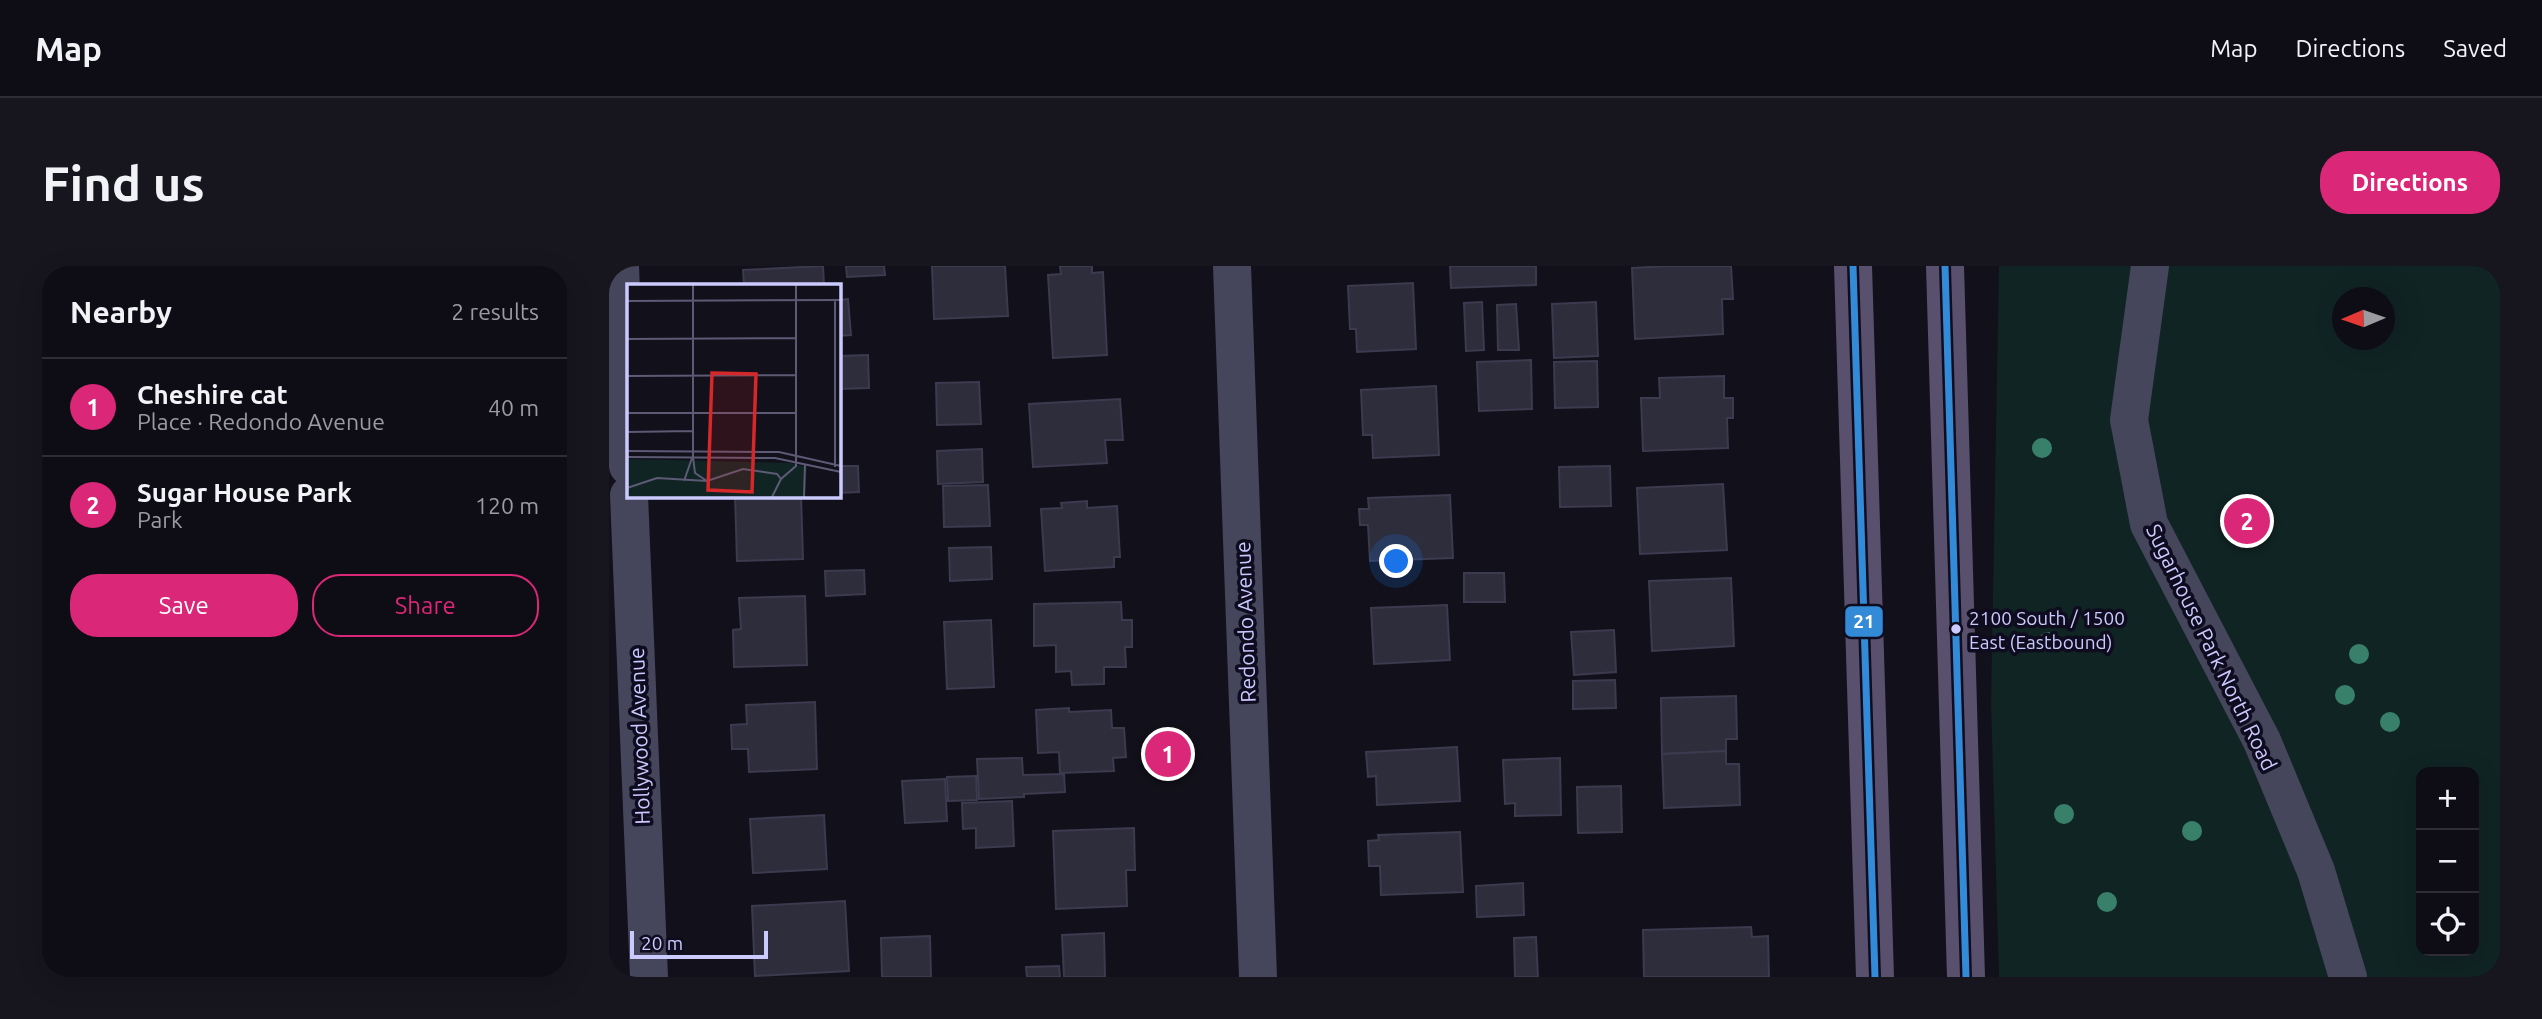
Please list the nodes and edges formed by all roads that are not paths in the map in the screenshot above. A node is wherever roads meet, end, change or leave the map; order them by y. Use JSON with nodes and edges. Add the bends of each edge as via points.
{"nodes":[{"id":1,"x":620,"y":266,"type":"edge"},
{"id":2,"x":1232,"y":266,"type":"edge"},
{"id":3,"x":1853,"y":266,"type":"edge"},
{"id":4,"x":1945,"y":266,"type":"edge"},
{"id":5,"x":2150,"y":266,"type":"edge"},
{"id":6,"x":627,"y":441,"type":"edge"},
{"id":7,"x":629,"y":497,"type":"edge"},
{"id":8,"x":649,"y":977,"type":"edge"},
{"id":9,"x":1258,"y":977,"type":"edge"},
{"id":10,"x":1875,"y":977,"type":"edge"},
{"id":11,"x":1966,"y":977,"type":"edge"},
{"id":12,"x":2348,"y":977,"type":"edge"}],
"edges":[{"from":1,"to":6,"type":"street"},
{"from":2,"to":9,"type":"street","name":"Redondo Avenue"},
{"from":3,"to":10,"type":"main road"},
{"from":4,"to":11,"type":"main road"},
{"from":5,"to":12,"type":"street","name":"Sugarhouse Park North Road","via":[[2129,419],[2149,524],[2262,741],[2316,871]]},
{"from":7,"to":8,"type":"street","name":"Hollywood Avenue"}]}
